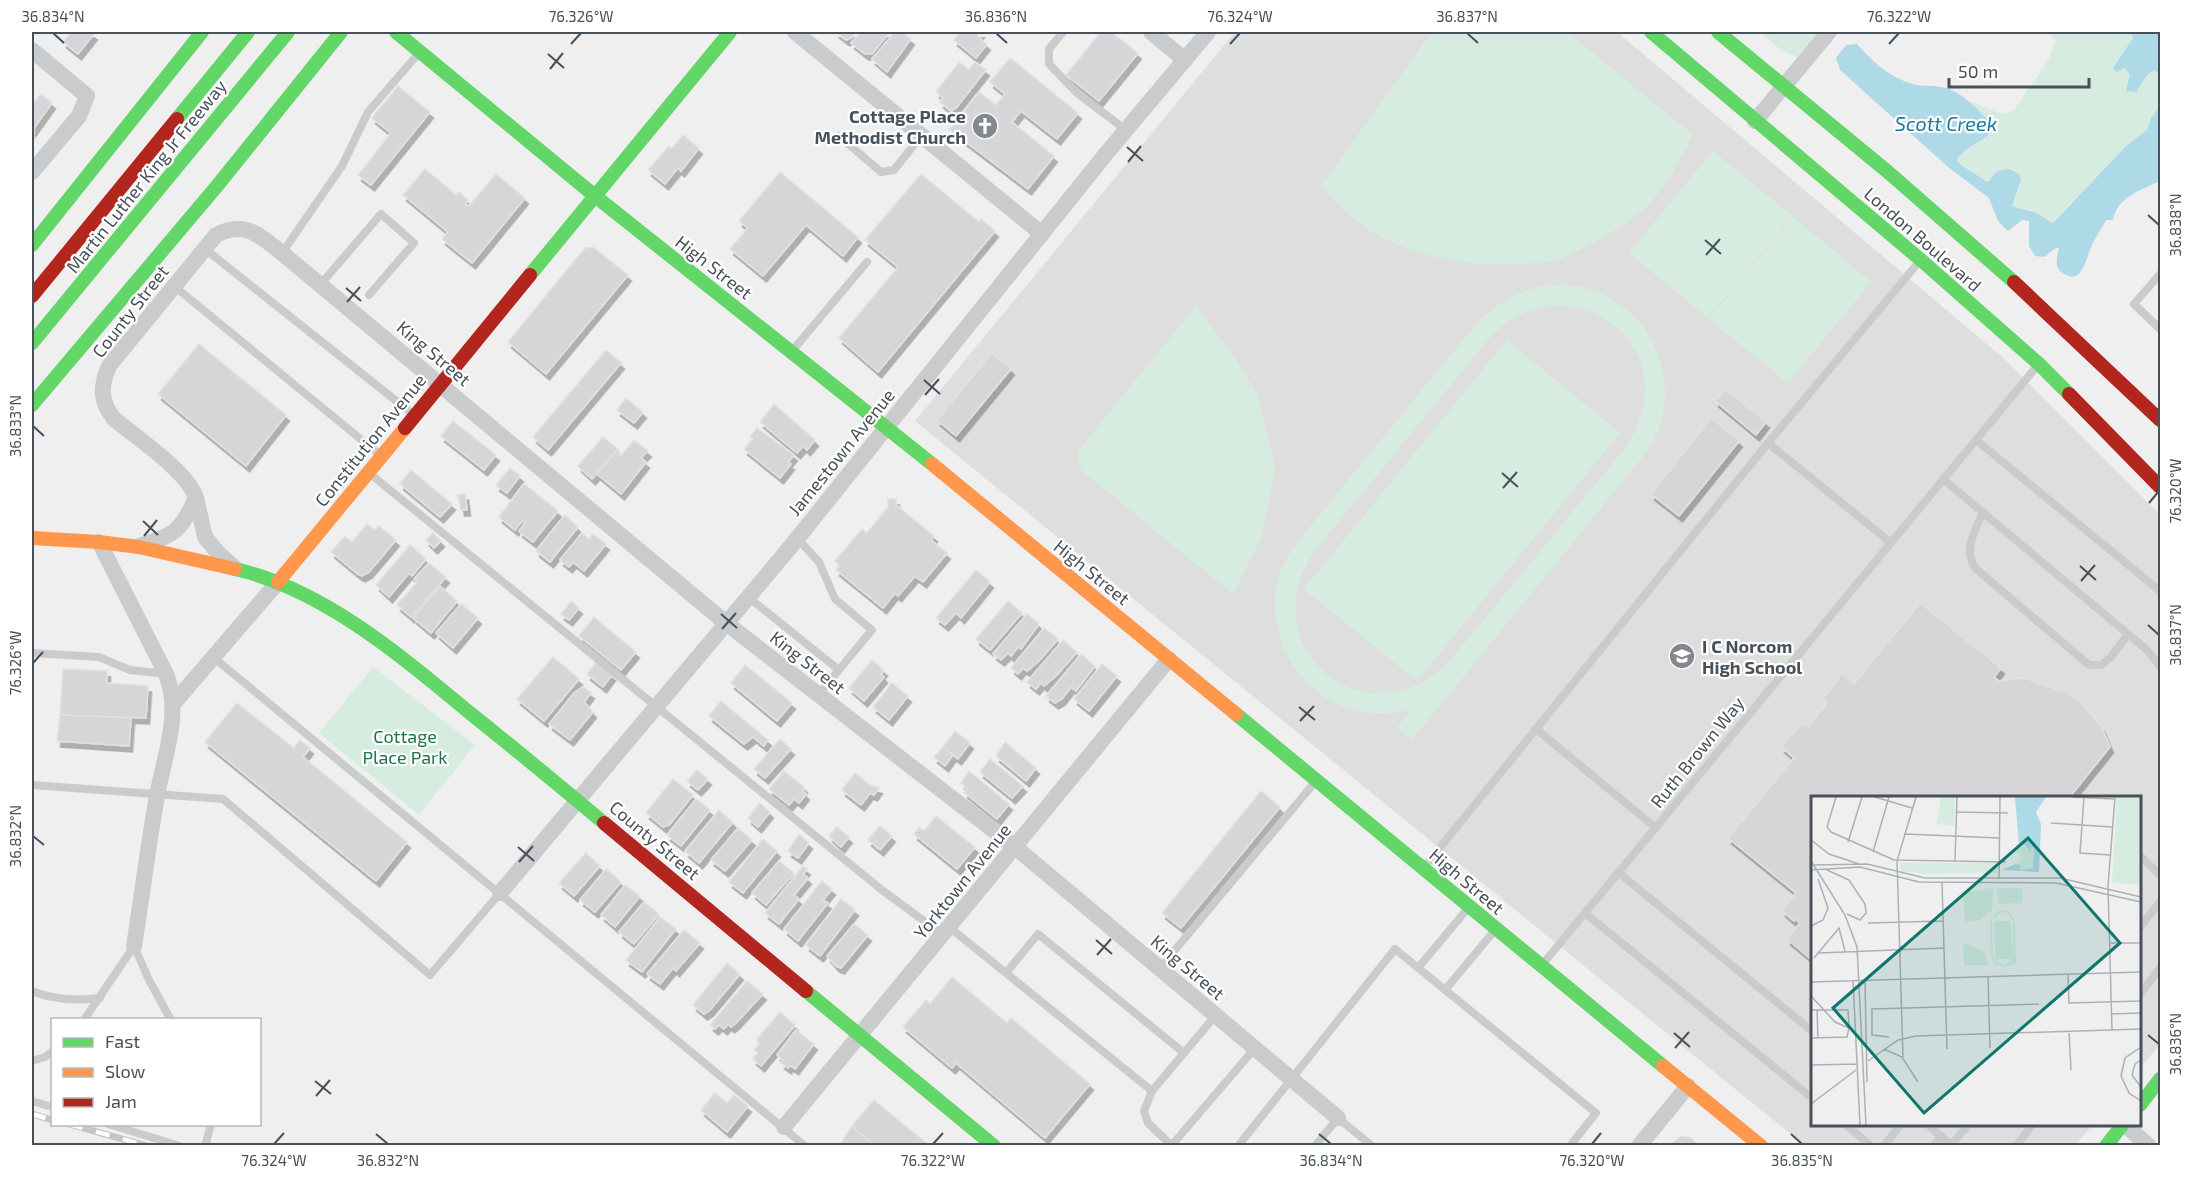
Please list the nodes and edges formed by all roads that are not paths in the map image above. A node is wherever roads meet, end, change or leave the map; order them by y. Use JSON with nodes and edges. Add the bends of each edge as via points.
{"nodes":[{"id":1,"x":202,"y":32,"type":"edge"},
{"id":2,"x":248,"y":32,"type":"edge"},
{"id":3,"x":288,"y":32,"type":"edge"},
{"id":4,"x":341,"y":32,"type":"edge"},
{"id":5,"x":396,"y":32,"type":"edge"},
{"id":6,"x":730,"y":32,"type":"edge"},
{"id":7,"x":795,"y":32,"type":"edge"},
{"id":8,"x":1063,"y":32,"type":"edge"},
{"id":9,"x":1151,"y":32,"type":"edge"},
{"id":10,"x":1208,"y":32,"type":"edge"},
{"id":11,"x":1651,"y":32,"type":"edge"},
{"id":12,"x":1718,"y":32,"type":"edge"},
{"id":13,"x":1829,"y":32,"type":"edge"},
{"id":14,"x":32,"y":50,"type":"edge"},
{"id":15,"x":420,"y":51,"type":"junction"},
{"id":16,"x":1185,"y":60,"type":"junction"},
{"id":17,"x":1784,"y":85,"type":"junction"},
{"id":18,"x":1755,"y":121,"type":"junction"},
{"id":19,"x":1126,"y":130,"type":"junction"},
{"id":20,"x":839,"y":136,"type":"dead end"},
{"id":21,"x":921,"y":136,"type":"junction"},
{"id":22,"x":32,"y":172,"type":"edge"},
{"id":23,"x":596,"y":196,"type":"junction"},
{"id":24,"x":258,"y":234,"type":"joint"},
{"id":25,"x":1042,"y":234,"type":"junction"},
{"id":26,"x":32,"y":244,"type":"edge"},
{"id":27,"x":205,"y":249,"type":"junction"},
{"id":28,"x":282,"y":253,"type":"junction"},
{"id":29,"x":1921,"y":260,"type":"junction"},
{"id":30,"x":867,"y":262,"type":"dead end"},
{"id":31,"x":2160,"y":273,"type":"edge"},
{"id":32,"x":320,"y":285,"type":"junction"},
{"id":33,"x":174,"y":286,"type":"junction"},
{"id":34,"x":369,"y":295,"type":"dead end"},
{"id":35,"x":32,"y":296,"type":"edge"},
{"id":36,"x":2160,"y":329,"type":"edge"},
{"id":37,"x":32,"y":343,"type":"edge"},
{"id":38,"x":792,"y":352,"type":"junction"},
{"id":39,"x":2039,"y":364,"type":"junction"},
{"id":40,"x":441,"y":384,"type":"junction"},
{"id":41,"x":32,"y":405,"type":"edge"},
{"id":42,"x":415,"y":416,"type":"junction"},
{"id":43,"x":2160,"y":420,"type":"edge"},
{"id":44,"x":886,"y":426,"type":"junction"},
{"id":45,"x":1976,"y":440,"type":"junction"},
{"id":46,"x":1768,"y":443,"type":"junction"},
{"id":47,"x":382,"y":456,"type":"junction"},
{"id":48,"x":368,"y":473,"type":"junction"},
{"id":49,"x":1943,"y":479,"type":"junction"},
{"id":50,"x":2160,"y":487,"type":"edge"},
{"id":51,"x":196,"y":498,"type":"junction"},
{"id":52,"x":1983,"y":512,"type":"junction"},
{"id":53,"x":32,"y":538,"type":"edge"},
{"id":54,"x":797,"y":538,"type":"junction"},
{"id":55,"x":99,"y":542,"type":"junction"},
{"id":56,"x":1890,"y":542,"type":"junction"},
{"id":57,"x":139,"y":547,"type":"junction"},
{"id":58,"x":236,"y":568,"type":"junction"},
{"id":59,"x":278,"y":582,"type":"junction"},
{"id":60,"x":2160,"y":591,"type":"edge"},
{"id":61,"x":748,"y":597,"type":"junction"},
{"id":62,"x":726,"y":623,"type":"junction"},
{"id":63,"x":2128,"y":634,"type":"junction"},
{"id":64,"x":32,"y":653,"type":"edge"},
{"id":65,"x":213,"y":657,"type":"junction"},
{"id":66,"x":1169,"y":659,"type":"junction"},
{"id":67,"x":2160,"y":666,"type":"edge"},
{"id":68,"x":839,"y":670,"type":"junction"},
{"id":69,"x":166,"y":674,"type":"junction"},
{"id":70,"x":818,"y":695,"type":"junction"},
{"id":71,"x":173,"y":704,"type":"junction"},
{"id":72,"x":656,"y":706,"type":"junction"},
{"id":73,"x":1536,"y":729,"type":"junction"},
{"id":74,"x":1316,"y":780,"type":"junction"},
{"id":75,"x":32,"y":785,"type":"edge"},
{"id":76,"x":157,"y":795,"type":"junction"},
{"id":77,"x":578,"y":801,"type":"junction"},
{"id":78,"x":1656,"y":828,"type":"junction"},
{"id":79,"x":1015,"y":847,"type":"junction"},
{"id":80,"x":2141,"y":858,"type":"edge"},
{"id":81,"x":1423,"y":868,"type":"junction"},
{"id":82,"x":1619,"y":873,"type":"junction"},
{"id":83,"x":2160,"y":875,"type":"edge"},
{"id":84,"x":500,"y":893,"type":"junction"},
{"id":85,"x":2160,"y":902,"type":"edge"},
{"id":86,"x":1469,"y":906,"type":"junction"},
{"id":87,"x":1586,"y":913,"type":"junction"},
{"id":88,"x":2141,"y":925,"type":"edge"},
{"id":89,"x":1496,"y":929,"type":"junction"},
{"id":90,"x":946,"y":931,"type":"junction"},
{"id":91,"x":134,"y":946,"type":"junction"},
{"id":92,"x":1541,"y":966,"type":"junction"},
{"id":93,"x":1160,"y":968,"type":"junction"},
{"id":94,"x":1418,"y":968,"type":"junction"},
{"id":95,"x":2160,"y":968,"type":"edge"},
{"id":96,"x":1006,"y":973,"type":"junction"},
{"id":97,"x":1445,"y":990,"type":"junction"},
{"id":98,"x":32,"y":991,"type":"edge"},
{"id":99,"x":2141,"y":992,"type":"edge"},
{"id":100,"x":100,"y":998,"type":"junction"},
{"id":101,"x":1216,"y":1016,"type":"junction"},
{"id":102,"x":85,"y":1018,"type":"edge"},
{"id":103,"x":170,"y":1018,"type":"edge"},
{"id":104,"x":1811,"y":1030,"type":"edge"},
{"id":105,"x":859,"y":1036,"type":"junction"},
{"id":106,"x":1255,"y":1048,"type":"junction"},
{"id":107,"x":51,"y":1053,"type":"edge"},
{"id":108,"x":1184,"y":1053,"type":"junction"},
{"id":109,"x":32,"y":1061,"type":"edge"},
{"id":110,"x":1291,"y":1079,"type":"junction"},
{"id":111,"x":2160,"y":1079,"type":"edge"},
{"id":112,"x":1688,"y":1086,"type":"junction"},
{"id":113,"x":1152,"y":1091,"type":"junction"},
{"id":114,"x":1811,"y":1097,"type":"edge"},
{"id":115,"x":32,"y":1101,"type":"edge"},
{"id":116,"x":2141,"y":1103,"type":"edge"},
{"id":117,"x":51,"y":1107,"type":"edge"},
{"id":118,"x":1338,"y":1118,"type":"junction"},
{"id":119,"x":111,"y":1126,"type":"edge"},
{"id":120,"x":211,"y":1126,"type":"edge"},
{"id":121,"x":1846,"y":1126,"type":"edge"},
{"id":122,"x":1900,"y":1126,"type":"edge"},
{"id":123,"x":1928,"y":1126,"type":"edge"},
{"id":124,"x":1967,"y":1126,"type":"edge"},
{"id":125,"x":2032,"y":1126,"type":"edge"},
{"id":126,"x":2122,"y":1126,"type":"edge"},
{"id":127,"x":2124,"y":1126,"type":"edge"},
{"id":128,"x":784,"y":1127,"type":"junction"},
{"id":129,"x":1941,"y":1136,"type":"junction"},
{"id":130,"x":1172,"y":1145,"type":"edge"},
{"id":131,"x":180,"y":1146,"type":"edge"},
{"id":132,"x":205,"y":1146,"type":"edge"},
{"id":133,"x":805,"y":1146,"type":"edge"},
{"id":134,"x":994,"y":1146,"type":"edge"},
{"id":135,"x":1238,"y":1146,"type":"edge"},
{"id":136,"x":1315,"y":1146,"type":"edge"},
{"id":137,"x":1372,"y":1146,"type":"edge"},
{"id":138,"x":1570,"y":1146,"type":"edge"},
{"id":139,"x":1639,"y":1146,"type":"edge"},
{"id":140,"x":1761,"y":1146,"type":"edge"},
{"id":141,"x":1871,"y":1146,"type":"edge"},
{"id":142,"x":1884,"y":1146,"type":"edge"},
{"id":143,"x":1933,"y":1146,"type":"edge"},
{"id":144,"x":2016,"y":1146,"type":"edge"},
{"id":145,"x":2106,"y":1146,"type":"edge"},
{"id":146,"x":2150,"y":1146,"type":"edge"}],
"edges":[{"from":1,"to":26,"type":"main road"},
{"from":2,"to":35,"type":"main road","name":"Martin Luther King Jr Freeway"},
{"from":3,"to":37,"type":"main road","name":"Martin Luther King Jr Freeway"},
{"from":4,"to":41,"type":"main road"},
{"from":5,"to":15,"type":"main road","name":"High Street"},
{"from":6,"to":23,"type":"main road","name":"Constitution Avenue"},
{"from":7,"to":21,"type":"street"},
{"from":8,"to":19,"type":"lane","via":[[1049,49],[1049,64],[1077,93]]},
{"from":9,"to":16,"type":"street"},
{"from":10,"to":16,"type":"street","name":"Jamestown Avenue"},
{"from":11,"to":18,"type":"main road","name":"London Boulevard"},
{"from":12,"to":17,"type":"main road","name":"London Boulevard"},
{"from":13,"to":17,"type":"street"},
{"from":14,"to":22,"type":"street","via":[[87,96],[79,117]]},
{"from":15,"to":23,"type":"main road","name":"High Street"},
{"from":15,"to":28,"type":"lane","via":[[368,112],[342,166]]},
{"from":16,"to":19,"type":"street","name":"Jamestown Avenue"},
{"from":17,"to":18,"type":"street"},
{"from":17,"to":43,"type":"main road","name":"London Boulevard","via":[[2035,300]]},
{"from":18,"to":29,"type":"main road","name":"London Boulevard"},
{"from":19,"to":25,"type":"street","name":"Jamestown Avenue"},
{"from":20,"to":21,"type":"lane","via":[[881,172],[894,170]]},
{"from":21,"to":25,"type":"street"},
{"from":23,"to":38,"type":"main road","name":"High Street"},
{"from":23,"to":40,"type":"main road","name":"Constitution Avenue"},
{"from":24,"to":27,"type":"street","name":"County Street","via":[[228,228]]},
{"from":24,"to":28,"type":"street","name":"King Street"},
{"from":25,"to":44,"type":"street","name":"Jamestown Avenue"},
{"from":27,"to":33,"type":"street","name":"County Street"},
{"from":27,"to":42,"type":"lane"},
{"from":28,"to":32,"type":"street","name":"King Street"},
{"from":29,"to":39,"type":"main road","name":"London Boulevard"},
{"from":29,"to":46,"type":"lane"},
{"from":30,"to":38,"type":"lane"},
{"from":31,"to":36,"type":"lane","via":[[2134,304]]},
{"from":32,"to":34,"type":"lane","via":[[381,214],[414,243]]},
{"from":32,"to":40,"type":"street","name":"King Street"},
{"from":33,"to":47,"type":"lane"},
{"from":33,"to":51,"type":"street","name":"County Street","via":[[109,366],[101,390],[114,419],[181,475]]},
{"from":38,"to":44,"type":"main road","name":"High Street"},
{"from":39,"to":45,"type":"lane","name":"Ruth Brown Way"},
{"from":39,"to":50,"type":"main road","name":"London Boulevard"},
{"from":40,"to":42,"type":"main road","name":"Constitution Avenue"},
{"from":40,"to":62,"type":"street","name":"King Street"},
{"from":42,"to":47,"type":"main road","name":"Constitution Avenue"},
{"from":44,"to":54,"type":"street","name":"Jamestown Avenue"},
{"from":44,"to":66,"type":"main road","name":"High Street"},
{"from":45,"to":49,"type":"lane","name":"Ruth Brown Way"},
{"from":45,"to":60,"type":"lane"},
{"from":46,"to":56,"type":"lane"},
{"from":46,"to":73,"type":"lane"},
{"from":47,"to":48,"type":"main road","name":"Constitution Avenue"},
{"from":48,"to":59,"type":"main road","name":"Constitution Avenue"},
{"from":48,"to":72,"type":"lane"},
{"from":49,"to":52,"type":"lane"},
{"from":49,"to":56,"type":"lane","name":"Ruth Brown Way"},
{"from":51,"to":57,"type":"street","via":[[184,523],[168,537]]},
{"from":51,"to":58,"type":"street","name":"County Street","via":[[205,537]]},
{"from":52,"to":63,"type":"lane"},
{"from":52,"to":63,"type":"lane","via":[[1969,543],[1968,557],[1975,568],[2089,664],[2101,665]]},
{"from":53,"to":55,"type":"main road","name":"County Street"},
{"from":54,"to":61,"type":"street","name":"Jamestown Avenue"},
{"from":54,"to":68,"type":"lane","via":[[819,562],[835,599],[873,630]]},
{"from":55,"to":57,"type":"main road","name":"County Street"},
{"from":55,"to":69,"type":"street"},
{"from":56,"to":78,"type":"lane","name":"Ruth Brown Way"},
{"from":57,"to":58,"type":"main road","name":"County Street"},
{"from":58,"to":59,"type":"main road","name":"County Street"},
{"from":59,"to":65,"type":"street","name":"Constitution Avenue"},
{"from":59,"to":77,"type":"main road","name":"County Street","via":[[324,604],[377,639]]},
{"from":61,"to":62,"type":"street","name":"Jamestown Avenue"},
{"from":61,"to":68,"type":"lane"},
{"from":62,"to":70,"type":"street","name":"King Street"},
{"from":62,"to":72,"type":"street","name":"Jamestown Avenue"},
{"from":63,"to":67,"type":"lane"},
{"from":64,"to":69,"type":"lane","via":[[99,657],[130,670]]},
{"from":65,"to":71,"type":"street","name":"Constitution Avenue"},
{"from":65,"to":84,"type":"lane"},
{"from":66,"to":74,"type":"main road","name":"High Street"},
{"from":66,"to":79,"type":"street","name":"Yorktown Avenue"},
{"from":68,"to":70,"type":"lane"},
{"from":69,"to":71,"type":"street"},
{"from":70,"to":79,"type":"street","name":"King Street"},
{"from":71,"to":76,"type":"street"},
{"from":72,"to":77,"type":"street","name":"Jamestown Avenue"},
{"from":72,"to":90,"type":"lane","via":[[882,890]]},
{"from":73,"to":78,"type":"lane"},
{"from":73,"to":81,"type":"lane"},
{"from":74,"to":81,"type":"main road","name":"High Street"},
{"from":74,"to":93,"type":"lane"},
{"from":75,"to":76,"type":"lane"},
{"from":76,"to":84,"type":"lane","via":[[223,799],[430,975]]},
{"from":76,"to":91,"type":"street"},
{"from":77,"to":84,"type":"street","name":"Jamestown Avenue"},
{"from":77,"to":105,"type":"main road","name":"County Street"},
{"from":78,"to":82,"type":"lane","name":"Ruth Brown Way"},
{"from":79,"to":90,"type":"street","name":"Yorktown Avenue"},
{"from":79,"to":93,"type":"street","name":"King Street"},
{"from":80,"to":83,"type":"lane"},
{"from":81,"to":86,"type":"main road","name":"High Street"},
{"from":82,"to":87,"type":"lane","name":"Ruth Brown Way"},
{"from":82,"to":104,"type":"lane"},
{"from":84,"to":128,"type":"lane"},
{"from":85,"to":88,"type":"lane"},
{"from":86,"to":89,"type":"main road","name":"High Street"},
{"from":86,"to":94,"type":"lane"},
{"from":87,"to":92,"type":"lane","name":"Ruth Brown Way"},
{"from":87,"to":114,"type":"lane"},
{"from":89,"to":92,"type":"main road","name":"High Street"},
{"from":89,"to":97,"type":"lane"},
{"from":90,"to":96,"type":"lane"},
{"from":90,"to":105,"type":"street","name":"Yorktown Avenue"},
{"from":91,"to":100,"type":"lane"},
{"from":91,"to":103,"type":"lane"},
{"from":92,"to":112,"type":"main road","name":"High Street"},
{"from":93,"to":101,"type":"street","name":"King Street"},
{"from":94,"to":97,"type":"lane"},
{"from":94,"to":110,"type":"lane","via":[[1395,949]]},
{"from":95,"to":99,"type":"lane"},
{"from":96,"to":108,"type":"lane","via":[[1038,934]]},
{"from":96,"to":113,"type":"lane"},
{"from":97,"to":138,"type":"lane","via":[[1596,1113]]},
{"from":98,"to":100,"type":"lane","via":[[78,1001]]},
{"from":100,"to":102,"type":"lane"},
{"from":101,"to":106,"type":"street","name":"King Street"},
{"from":101,"to":108,"type":"lane"},
{"from":105,"to":128,"type":"street","name":"Yorktown Avenue"},
{"from":105,"to":134,"type":"main road","name":"County Street"},
{"from":106,"to":110,"type":"street","name":"King Street"},
{"from":106,"to":130,"type":"lane"},
{"from":107,"to":109,"type":"lane"},
{"from":108,"to":113,"type":"lane"},
{"from":110,"to":118,"type":"street","name":"King Street"},
{"from":110,"to":135,"type":"lane"},
{"from":111,"to":116,"type":"main road"},
{"from":112,"to":139,"type":"street"},
{"from":112,"to":140,"type":"main road","name":"High Street"},
{"from":113,"to":130,"type":"lane","via":[[1144,1111],[1148,1123]]},
{"from":115,"to":117,"type":"lane"},
{"from":118,"to":136,"type":"lane"},
{"from":118,"to":137,"type":"lane"},
{"from":119,"to":131,"type":"lane"},
{"from":120,"to":132,"type":"lane"},
{"from":121,"to":141,"type":"lane"},
{"from":122,"to":142,"type":"lane"},
{"from":123,"to":129,"type":"lane"},
{"from":124,"to":129,"type":"lane","via":[[1951,1144]]},
{"from":125,"to":144,"type":"lane"},
{"from":126,"to":145,"type":"main road"},
{"from":127,"to":146,"type":"street"},
{"from":128,"to":133,"type":"lane"},
{"from":129,"to":143,"type":"lane"}]}
